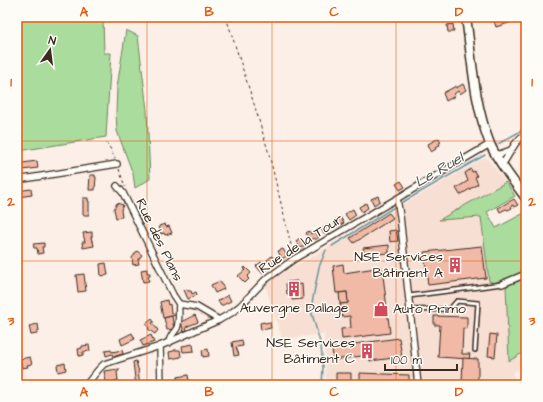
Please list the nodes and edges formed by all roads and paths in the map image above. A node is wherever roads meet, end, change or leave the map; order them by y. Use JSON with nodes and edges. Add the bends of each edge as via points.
{"nodes":[{"id":1,"x":226,"y":17,"type":"edge"},
{"id":2,"x":466,"y":17,"type":"edge"},
{"id":3,"x":526,"y":134,"type":"edge"},
{"id":4,"x":106,"y":142,"type":"dead end"},
{"id":5,"x":490,"y":144,"type":"junction"},
{"id":6,"x":511,"y":150,"type":"junction"},
{"id":7,"x":496,"y":154,"type":"junction"},
{"id":8,"x":117,"y":164,"type":"junction"},
{"id":9,"x":502,"y":165,"type":"junction"},
{"id":10,"x":17,"y":180,"type":"edge"},
{"id":11,"x":117,"y":186,"type":"dead end"},
{"id":12,"x":125,"y":186,"type":"dead end"},
{"id":13,"x":526,"y":198,"type":"edge"},
{"id":14,"x":397,"y":199,"type":"junction"},
{"id":15,"x":294,"y":259,"type":"junction"},
{"id":16,"x":526,"y":274,"type":"edge"},
{"id":17,"x":502,"y":284,"type":"joint"},
{"id":18,"x":408,"y":296,"type":"junction"},
{"id":19,"x":179,"y":304,"type":"junction"},
{"id":20,"x":410,"y":310,"type":"junction"},
{"id":21,"x":219,"y":320,"type":"junction"},
{"id":22,"x":169,"y":343,"type":"junction"},
{"id":23,"x":160,"y":346,"type":"junction"},
{"id":24,"x":475,"y":350,"type":"dead end"},
{"id":25,"x":86,"y":385,"type":"edge"},
{"id":26,"x":162,"y":385,"type":"edge"},
{"id":27,"x":418,"y":385,"type":"edge"}],
"edges":[{"from":1,"to":15,"type":"path","via":[[269,154]]},
{"from":2,"to":5,"type":"main road","via":[[476,90]]},
{"from":3,"to":6,"type":"street"},
{"from":4,"to":8,"type":"path"},
{"from":5,"to":7,"type":"main road"},
{"from":5,"to":14,"type":"street","name":"Rue de la Tour"},
{"from":6,"to":7,"type":"street"},
{"from":6,"to":9,"type":"street"},
{"from":7,"to":9,"type":"main road"},
{"from":8,"to":10,"type":"street"},
{"from":8,"to":12,"type":"path"},
{"from":9,"to":13,"type":"main road"},
{"from":11,"to":19,"type":"street","name":"Rue des Plans","via":[[123,193]]},
{"from":14,"to":15,"type":"street","name":"Rue de la Tour"},
{"from":14,"to":18,"type":"street"},
{"from":15,"to":21,"type":"street","name":"Rue de la Tour","via":[[264,280],[240,306]]},
{"from":16,"to":17,"type":"street"},
{"from":17,"to":18,"type":"lane"},
{"from":18,"to":20,"type":"street"},
{"from":19,"to":21,"type":"street","via":[[197,307]]},
{"from":19,"to":22,"type":"street","via":[[177,328]]},
{"from":20,"to":24,"type":"lane","via":[[450,309],[457,301],[478,302]]},
{"from":20,"to":27,"type":"street"},
{"from":21,"to":22,"type":"street","name":"Rue de la Tour"},
{"from":22,"to":23,"type":"street","name":"Rue de la Tour"},
{"from":23,"to":25,"type":"street","name":"Rue de la Tour","via":[[104,364]]},
{"from":23,"to":26,"type":"street"}]}
